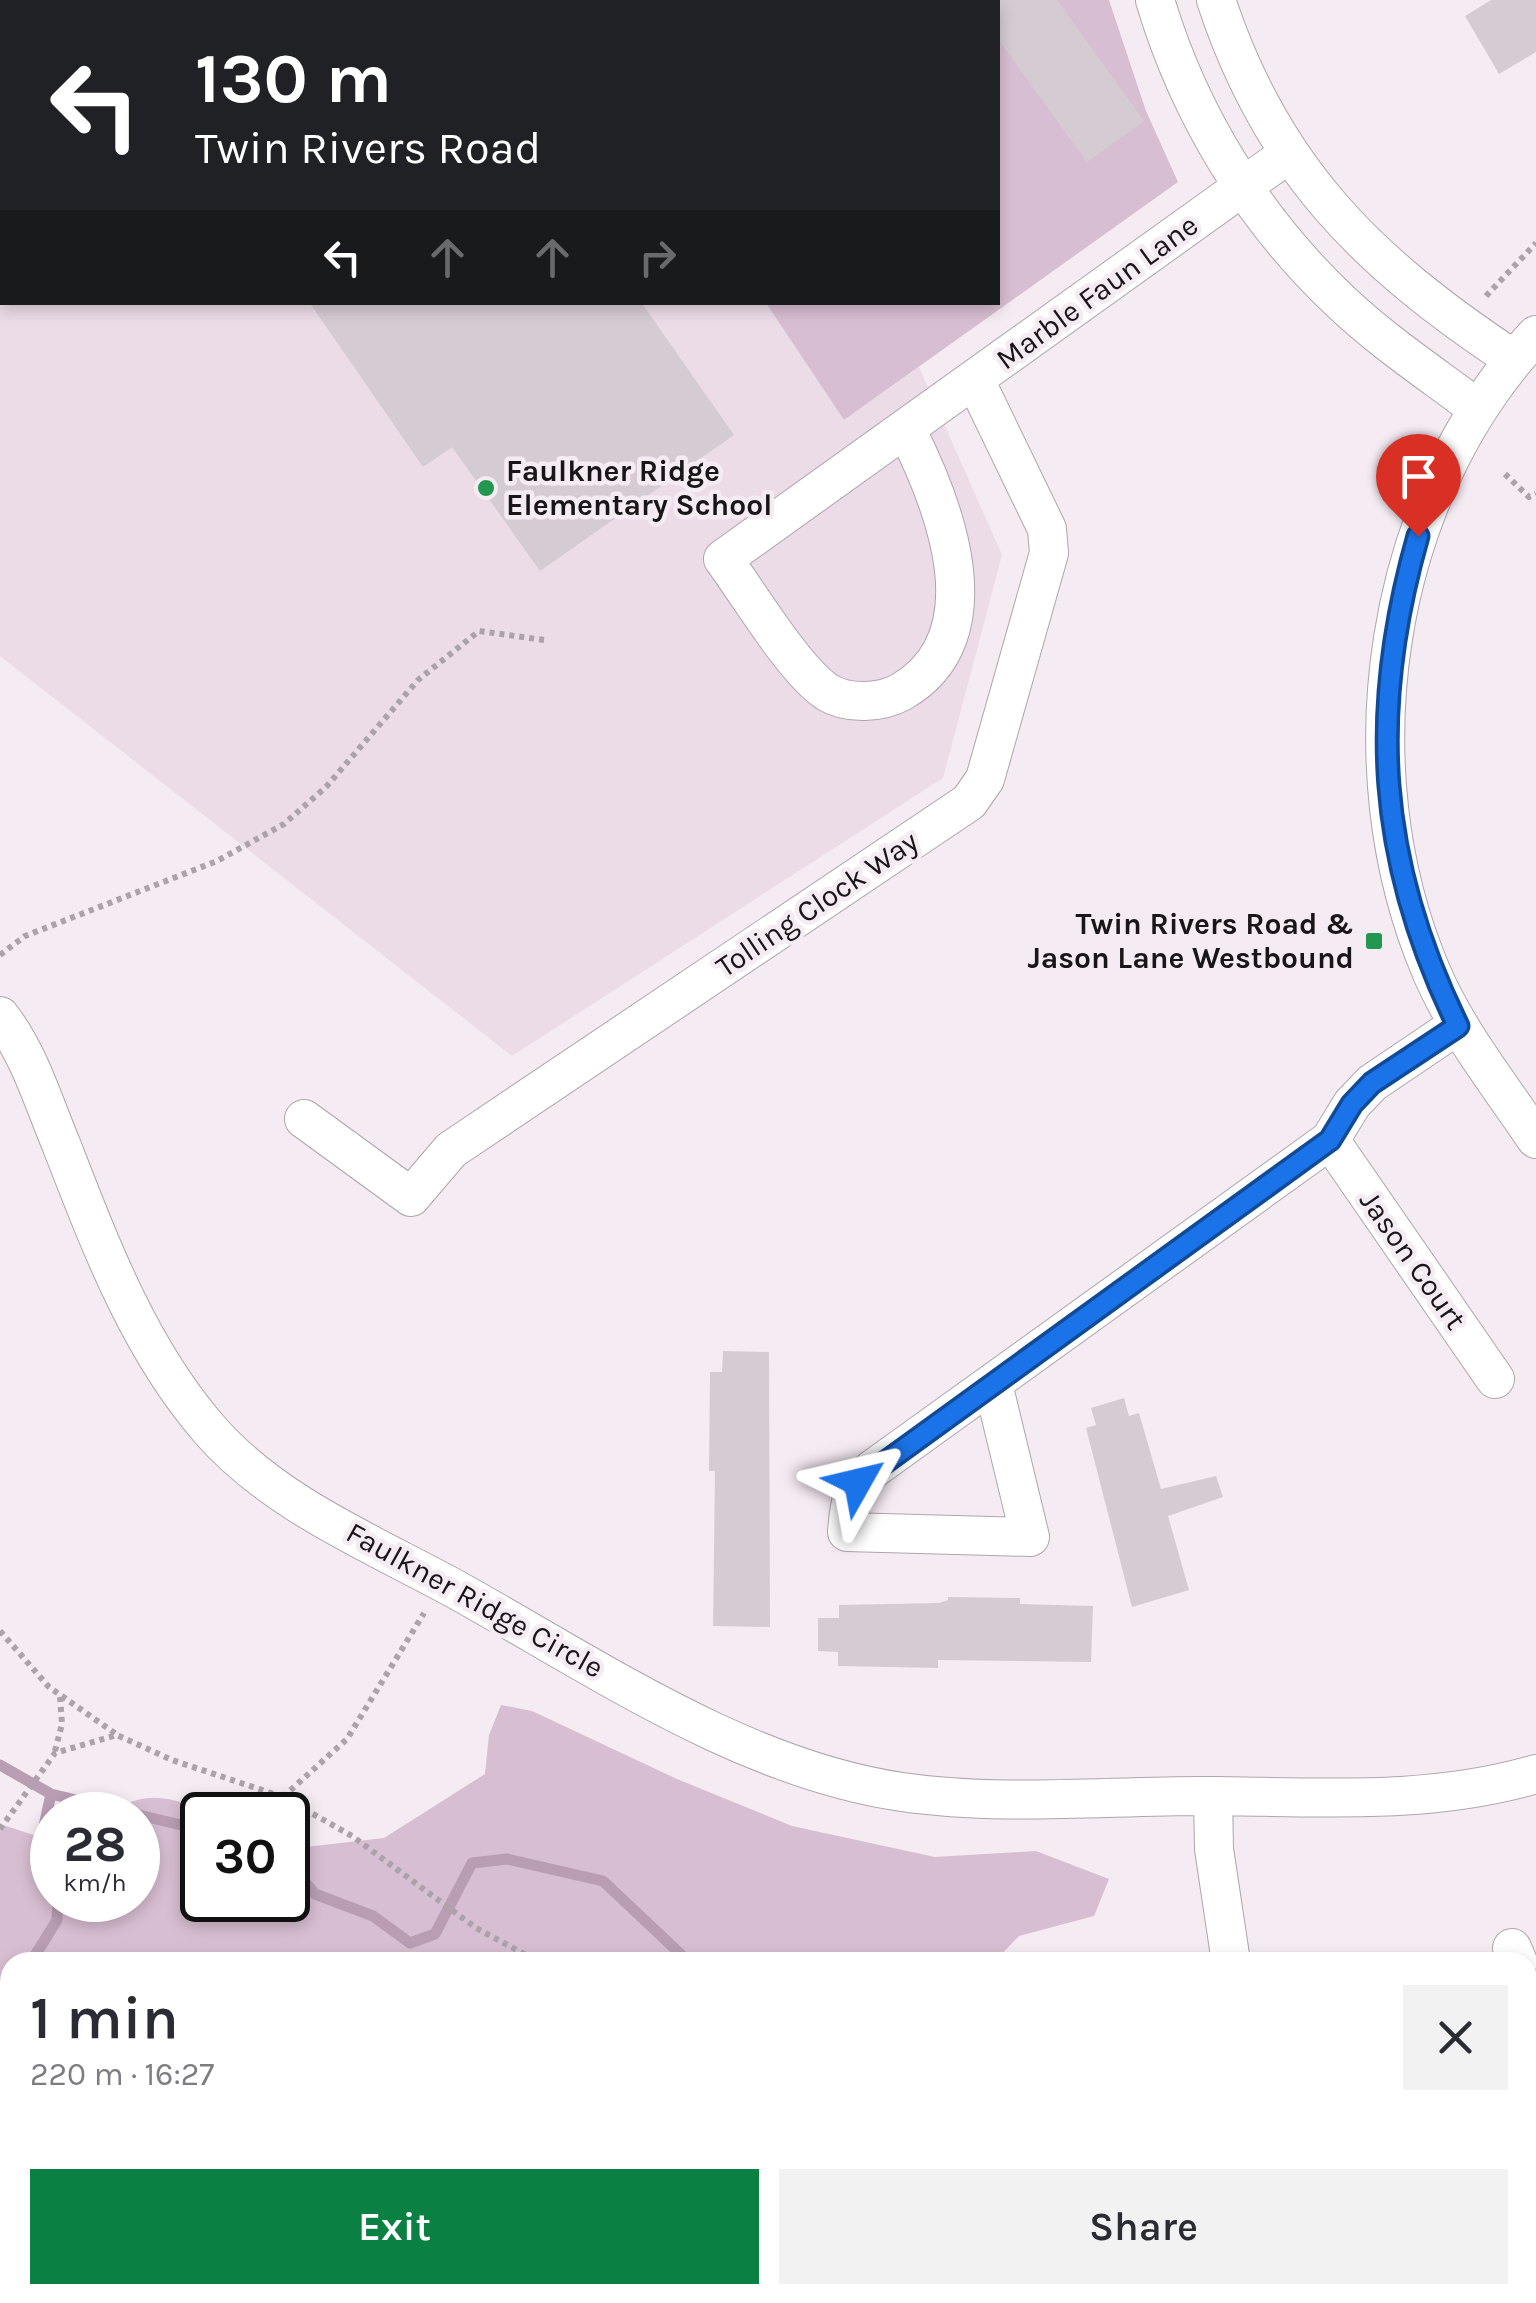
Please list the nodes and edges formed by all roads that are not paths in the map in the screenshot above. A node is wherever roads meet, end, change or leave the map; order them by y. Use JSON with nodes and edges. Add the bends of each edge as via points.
{"nodes":[{"id":1,"x":1155,"y":0,"type":"edge"},
{"id":2,"x":1216,"y":0,"type":"edge"},
{"id":3,"x":1288,"y":155,"type":"junction"},
{"id":4,"x":1243,"y":188,"type":"junction"},
{"id":5,"x":1524,"y":347,"type":"edge"},
{"id":6,"x":975,"y":380,"type":"junction"},
{"id":7,"x":1478,"y":409,"type":"junction"},
{"id":8,"x":906,"y":429,"type":"junction"},
{"id":9,"x":0,"y":1016,"type":"edge"},
{"id":10,"x":1458,"y":1026,"type":"junction"},
{"id":11,"x":304,"y":1119,"type":"dead end"},
{"id":12,"x":1536,"y":1138,"type":"edge"},
{"id":13,"x":1330,"y":1140,"type":"junction"},
{"id":14,"x":1495,"y":1379,"type":"dead end"},
{"id":15,"x":993,"y":1384,"type":"junction"},
{"id":16,"x":1536,"y":1774,"type":"edge"},
{"id":17,"x":1213,"y":1796,"type":"junction"},
{"id":18,"x":1229,"y":1952,"type":"edge"}],
"edges":[{"from":1,"to":4,"type":"street","via":[[1196,108]]},
{"from":2,"to":3,"type":"street"},
{"from":3,"to":4,"type":"street","name":"Marble Faun Lane"},
{"from":3,"to":5,"type":"street","via":[[1343,224],[1403,282]]},
{"from":4,"to":6,"type":"street","name":"Marble Faun Lane"},
{"from":4,"to":7,"type":"street","via":[[1341,302]]},
{"from":5,"to":7,"type":"street"},
{"from":6,"to":8,"type":"street","name":"Marble Faun Lane"},
{"from":6,"to":11,"type":"street","name":"Tolling Clock Way","via":[[1047,530],[1049,553],[984,779],[969,802],[452,1150],[411,1197]]},
{"from":7,"to":10,"type":"street","via":[[1418,536],[1400,602],[1384,729],[1398,862],[1431,970]]},
{"from":8,"to":8,"type":"street","name":"Marble Faun Lane","via":[[723,559],[801,666],[828,693],[856,701],[888,699],[916,683],[940,658],[950,628],[954,555],[936,489]]},
{"from":9,"to":17,"type":"street","name":"Faulkner Ridge Circle","via":[[35,1081],[139,1329],[211,1431],[314,1512],[688,1718],[834,1778],[904,1793],[993,1798]]},
{"from":10,"to":12,"type":"street"},
{"from":10,"to":13,"type":"street","via":[[1372,1083]]},
{"from":13,"to":14,"type":"street","name":"Jason Court"},
{"from":13,"to":15,"type":"street"},
{"from":15,"to":15,"type":"street","via":[[858,1482],[847,1532],[1030,1537]]},
{"from":16,"to":17,"type":"street","name":"Faulkner Ridge Circle","via":[[1457,1792],[1371,1800]]},
{"from":17,"to":18,"type":"street"}]}
